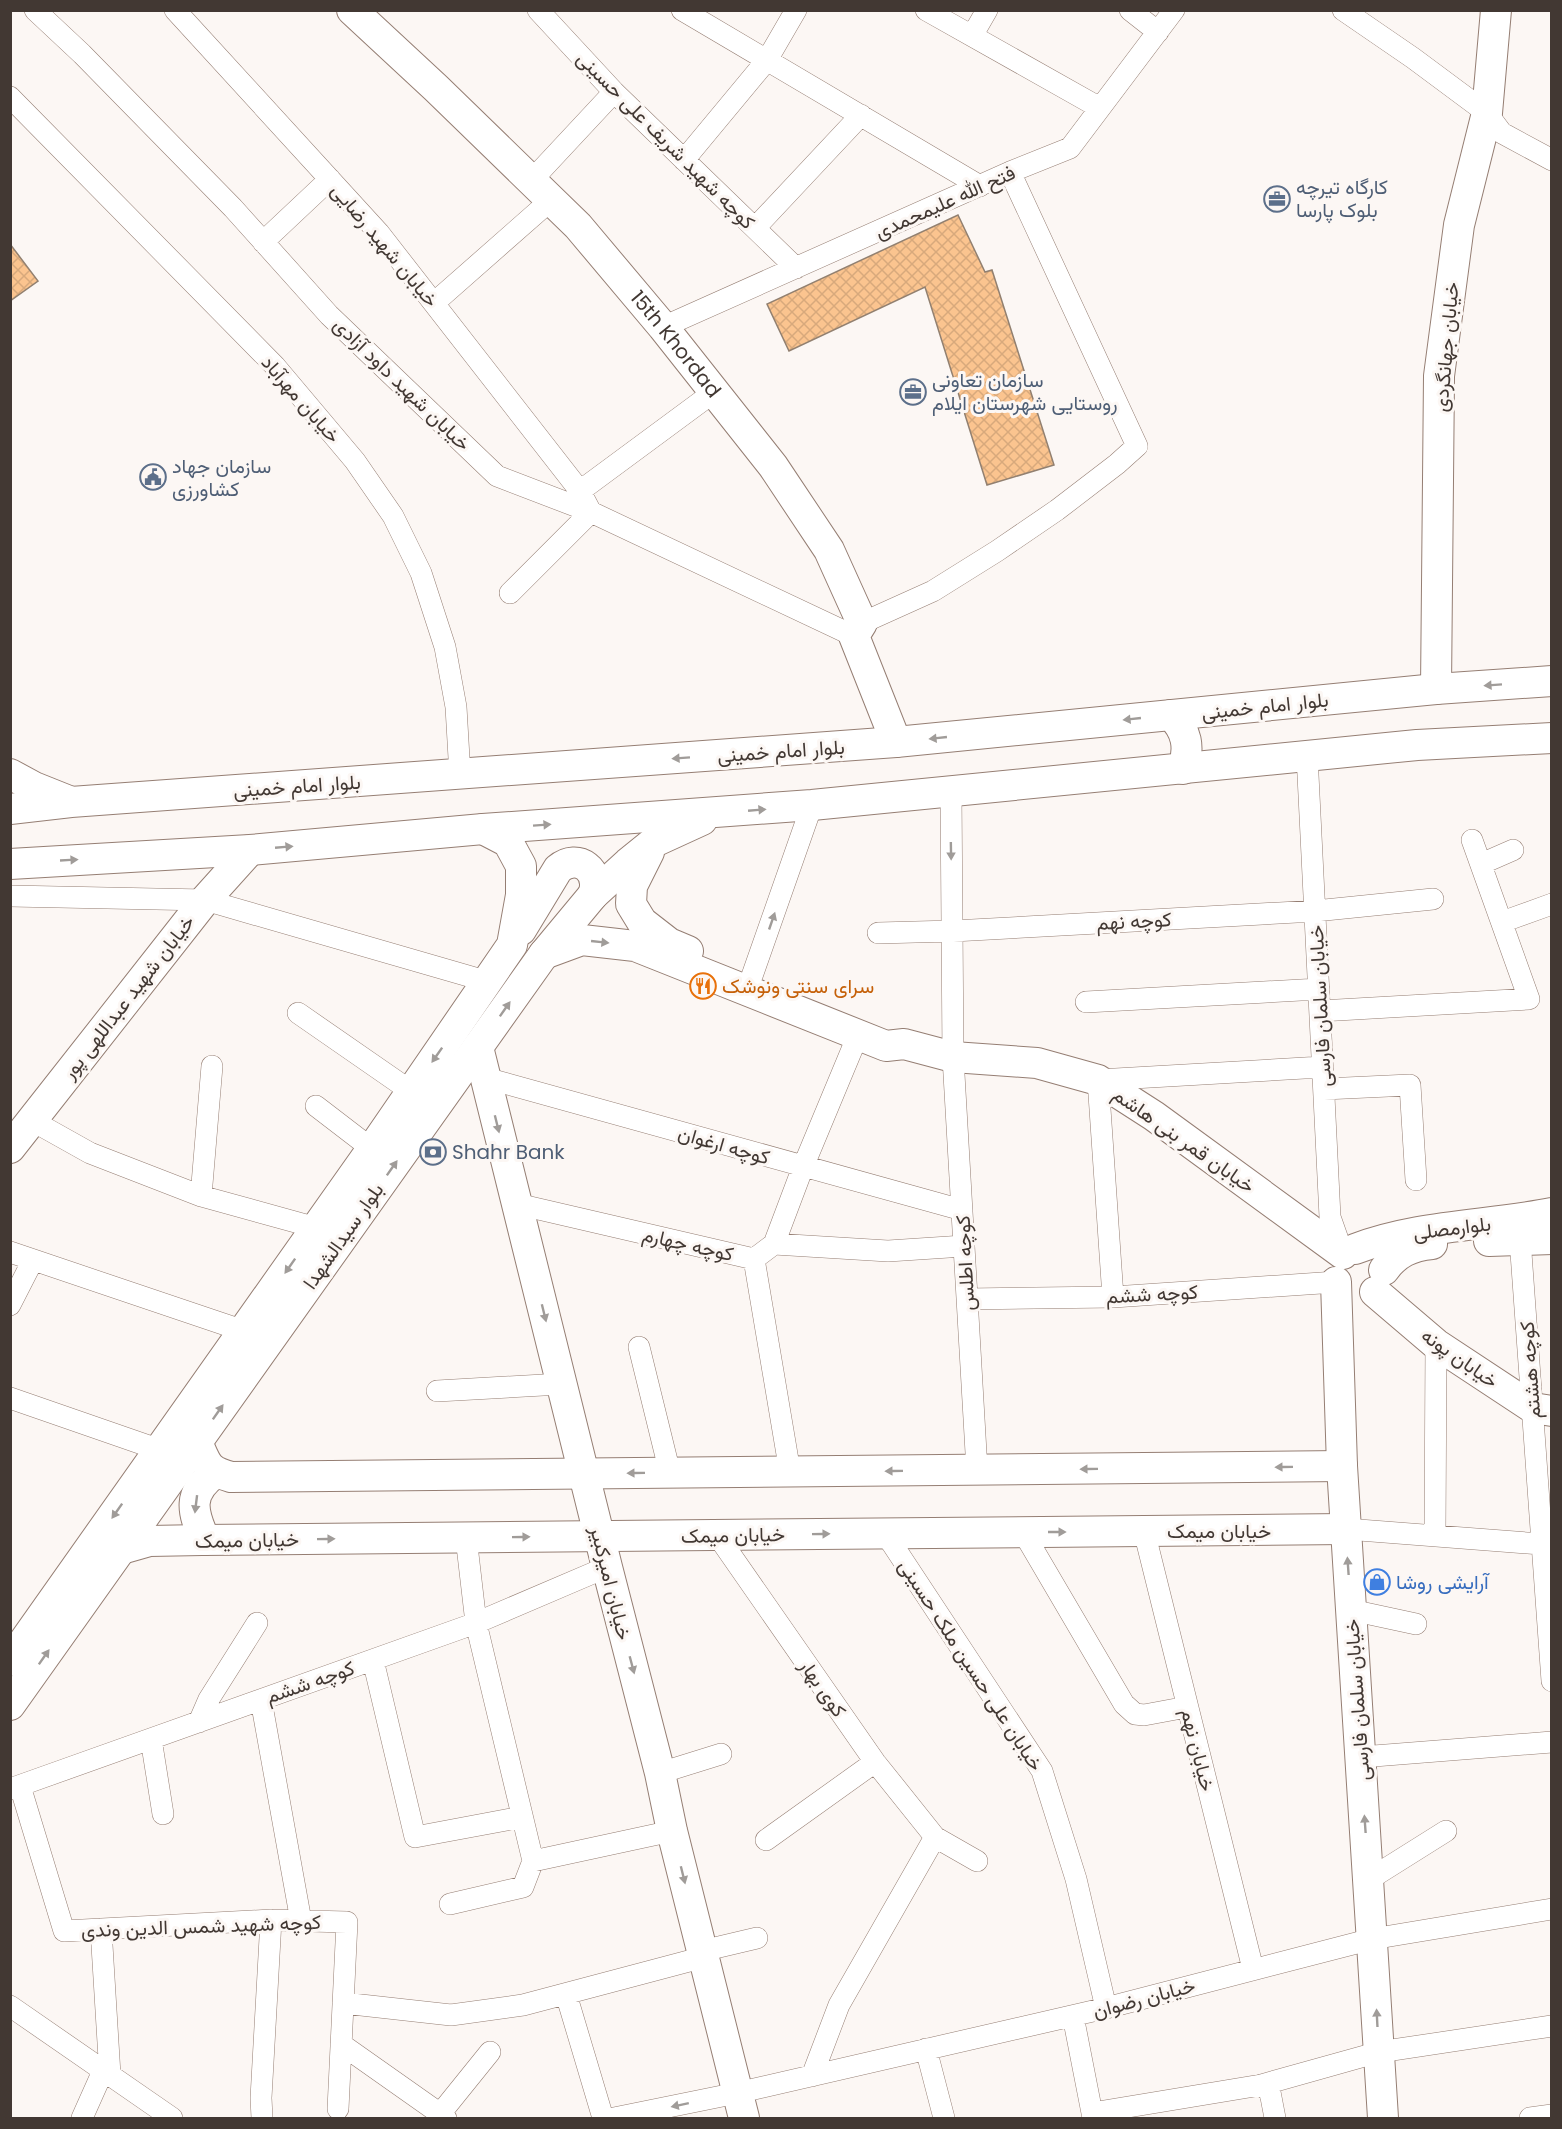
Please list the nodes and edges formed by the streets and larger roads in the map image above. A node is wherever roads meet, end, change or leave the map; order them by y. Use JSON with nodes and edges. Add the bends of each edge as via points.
{"nodes":[{"id":1,"x":35,"y":10,"type":"edge"},
{"id":2,"x":175,"y":10,"type":"edge"},
{"id":3,"x":352,"y":10,"type":"edge"},
{"id":4,"x":538,"y":10,"type":"edge"},
{"id":5,"x":682,"y":10,"type":"edge"},
{"id":6,"x":796,"y":10,"type":"edge"},
{"id":7,"x":926,"y":10,"type":"edge"},
{"id":8,"x":987,"y":10,"type":"edge"},
{"id":9,"x":1130,"y":10,"type":"edge"},
{"id":10,"x":1174,"y":10,"type":"edge"},
{"id":11,"x":1343,"y":10,"type":"edge"},
{"id":12,"x":1496,"y":10,"type":"edge"},
{"id":13,"x":1158,"y":32,"type":"junction"},
{"id":14,"x":972,"y":36,"type":"junction"},
{"id":15,"x":767,"y":60,"type":"junction"},
{"id":16,"x":614,"y":92,"type":"junction"},
{"id":17,"x":10,"y":97,"type":"edge"},
{"id":18,"x":1100,"y":108,"type":"junction"},
{"id":19,"x":1487,"y":113,"type":"junction"},
{"id":20,"x":861,"y":116,"type":"junction"},
{"id":21,"x":684,"y":160,"type":"junction"},
{"id":22,"x":1551,"y":160,"type":"edge"},
{"id":23,"x":1010,"y":172,"type":"junction"},
{"id":24,"x":330,"y":179,"type":"junction"},
{"id":25,"x":980,"y":186,"type":"junction"},
{"id":26,"x":541,"y":191,"type":"junction"},
{"id":27,"x":755,"y":228,"type":"junction"},
{"id":28,"x":264,"y":242,"type":"junction"},
{"id":29,"x":796,"y":268,"type":"junction"},
{"id":30,"x":434,"y":303,"type":"junction"},
{"id":31,"x":663,"y":327,"type":"junction"},
{"id":32,"x":714,"y":392,"type":"junction"},
{"id":33,"x":580,"y":491,"type":"junction"},
{"id":34,"x":591,"y":512,"type":"junction"},
{"id":35,"x":510,"y":593,"type":"dead end"},
{"id":36,"x":858,"y":630,"type":"junction"},
{"id":37,"x":1551,"y":681,"type":"edge"},
{"id":38,"x":1436,"y":689,"type":"junction"},
{"id":39,"x":1171,"y":715,"type":"junction"},
{"id":40,"x":1551,"y":738,"type":"edge"},
{"id":41,"x":896,"y":742,"type":"junction"},
{"id":42,"x":1307,"y":755,"type":"junction"},
{"id":43,"x":1183,"y":768,"type":"junction"},
{"id":44,"x":10,"y":774,"type":"edge"},
{"id":45,"x":460,"y":775,"type":"junction"},
{"id":46,"x":951,"y":793,"type":"junction"},
{"id":47,"x":71,"y":802,"type":"junction"},
{"id":48,"x":812,"y":806,"type":"junction"},
{"id":49,"x":10,"y":809,"type":"edge"},
{"id":50,"x":719,"y":813,"type":"junction"},
{"id":51,"x":483,"y":829,"type":"junction"},
{"id":52,"x":1472,"y":840,"type":"dead end"},
{"id":53,"x":654,"y":842,"type":"junction"},
{"id":54,"x":250,"y":850,"type":"junction"},
{"id":55,"x":1513,"y":850,"type":"dead end"},
{"id":56,"x":10,"y":864,"type":"edge"},
{"id":57,"x":1481,"y":864,"type":"junction"},
{"id":58,"x":593,"y":895,"type":"junction"},
{"id":59,"x":10,"y":896,"type":"edge"},
{"id":60,"x":1433,"y":899,"type":"dead end"},
{"id":61,"x":205,"y":900,"type":"junction"},
{"id":62,"x":1551,"y":904,"type":"edge"},
{"id":63,"x":1315,"y":911,"type":"junction"},
{"id":64,"x":1502,"y":922,"type":"junction"},
{"id":65,"x":952,"y":931,"type":"junction"},
{"id":66,"x":879,"y":933,"type":"dead end"},
{"id":67,"x":512,"y":945,"type":"junction"},
{"id":68,"x":544,"y":954,"type":"junction"},
{"id":69,"x":752,"y":976,"type":"junction"},
{"id":70,"x":489,"y":982,"type":"junction"},
{"id":71,"x":1319,"y":989,"type":"junction"},
{"id":72,"x":1086,"y":1002,"type":"dead end"},
{"id":73,"x":1320,"y":1011,"type":"junction"},
{"id":74,"x":298,"y":1012,"type":"dead end"},
{"id":75,"x":858,"y":1035,"type":"junction"},
{"id":76,"x":904,"y":1044,"type":"junction"},
{"id":77,"x":478,"y":1047,"type":"junction"},
{"id":78,"x":953,"y":1057,"type":"junction"},
{"id":79,"x":212,"y":1066,"type":"dead end"},
{"id":80,"x":1322,"y":1067,"type":"junction"},
{"id":81,"x":486,"y":1078,"type":"junction"},
{"id":82,"x":1098,"y":1080,"type":"junction"},
{"id":83,"x":1324,"y":1089,"type":"junction"},
{"id":84,"x":412,"y":1092,"type":"junction"},
{"id":85,"x":316,"y":1107,"type":"dead end"},
{"id":86,"x":31,"y":1120,"type":"junction"},
{"id":87,"x":10,"y":1148,"type":"edge"},
{"id":88,"x":372,"y":1149,"type":"junction"},
{"id":89,"x":803,"y":1167,"type":"junction"},
{"id":90,"x":1416,"y":1180,"type":"dead end"},
{"id":91,"x":201,"y":1196,"type":"junction"},
{"id":92,"x":517,"y":1204,"type":"junction"},
{"id":93,"x":962,"y":1210,"type":"junction"},
{"id":94,"x":1551,"y":1213,"type":"edge"},
{"id":95,"x":317,"y":1228,"type":"junction"},
{"id":96,"x":1520,"y":1239,"type":"junction"},
{"id":97,"x":1551,"y":1239,"type":"edge"},
{"id":98,"x":774,"y":1244,"type":"junction"},
{"id":99,"x":964,"y":1246,"type":"junction"},
{"id":100,"x":10,"y":1252,"type":"edge"},
{"id":101,"x":754,"y":1259,"type":"junction"},
{"id":102,"x":33,"y":1260,"type":"junction"},
{"id":103,"x":1345,"y":1261,"type":"junction"},
{"id":104,"x":1379,"y":1281,"type":"junction"},
{"id":105,"x":1113,"y":1297,"type":"junction"},
{"id":106,"x":968,"y":1299,"type":"junction"},
{"id":107,"x":10,"y":1305,"type":"edge"},
{"id":108,"x":244,"y":1331,"type":"junction"},
{"id":109,"x":1436,"y":1344,"type":"junction"},
{"id":110,"x":639,"y":1347,"type":"dead end"},
{"id":111,"x":561,"y":1384,"type":"junction"},
{"id":112,"x":437,"y":1391,"type":"dead end"},
{"id":113,"x":10,"y":1398,"type":"edge"},
{"id":114,"x":1542,"y":1410,"type":"edge"},
{"id":115,"x":197,"y":1442,"type":"junction"},
{"id":116,"x":160,"y":1450,"type":"junction"},
{"id":117,"x":1342,"y":1466,"type":"junction"},
{"id":118,"x":977,"y":1470,"type":"junction"},
{"id":119,"x":790,"y":1472,"type":"junction"},
{"id":120,"x":215,"y":1473,"type":"junction"},
{"id":121,"x":670,"y":1473,"type":"junction"},
{"id":122,"x":584,"y":1474,"type":"junction"},
{"id":123,"x":152,"y":1484,"type":"junction"},
{"id":124,"x":1346,"y":1529,"type":"junction"},
{"id":125,"x":1144,"y":1531,"type":"junction"},
{"id":126,"x":1023,"y":1532,"type":"junction"},
{"id":127,"x":885,"y":1533,"type":"junction"},
{"id":128,"x":717,"y":1535,"type":"junction"},
{"id":129,"x":1435,"y":1535,"type":"junction"},
{"id":130,"x":599,"y":1536,"type":"junction"},
{"id":131,"x":466,"y":1537,"type":"junction"},
{"id":132,"x":205,"y":1540,"type":"junction"},
{"id":133,"x":1541,"y":1544,"type":"junction"},
{"id":134,"x":121,"y":1549,"type":"junction"},
{"id":135,"x":607,"y":1567,"type":"junction"},
{"id":136,"x":1351,"y":1610,"type":"junction"},
{"id":137,"x":257,"y":1623,"type":"dead end"},
{"id":138,"x":476,"y":1623,"type":"junction"},
{"id":139,"x":1416,"y":1624,"type":"dead end"},
{"id":140,"x":372,"y":1660,"type":"junction"},
{"id":141,"x":10,"y":1661,"type":"edge"},
{"id":142,"x":1551,"y":1681,"type":"edge"},
{"id":143,"x":261,"y":1700,"type":"junction"},
{"id":144,"x":10,"y":1704,"type":"edge"},
{"id":145,"x":1187,"y":1707,"type":"junction"},
{"id":146,"x":200,"y":1722,"type":"junction"},
{"id":147,"x":151,"y":1739,"type":"junction"},
{"id":148,"x":1551,"y":1742,"type":"edge"},
{"id":149,"x":721,"y":1754,"type":"dead end"},
{"id":150,"x":1360,"y":1757,"type":"junction"},
{"id":151,"x":875,"y":1762,"type":"junction"},
{"id":152,"x":660,"y":1773,"type":"junction"},
{"id":153,"x":15,"y":1787,"type":"edge"},
{"id":154,"x":163,"y":1814,"type":"dead end"},
{"id":155,"x":522,"y":1817,"type":"junction"},
{"id":156,"x":672,"y":1831,"type":"junction"},
{"id":157,"x":1446,"y":1831,"type":"dead end"},
{"id":158,"x":935,"y":1837,"type":"junction"},
{"id":159,"x":766,"y":1840,"type":"dead end"},
{"id":160,"x":977,"y":1861,"type":"dead end"},
{"id":161,"x":532,"y":1865,"type":"junction"},
{"id":162,"x":1368,"y":1880,"type":"junction"},
{"id":163,"x":450,"y":1904,"type":"dead end"},
{"id":164,"x":1551,"y":1909,"type":"edge"},
{"id":165,"x":271,"y":1920,"type":"junction"},
{"id":166,"x":302,"y":1921,"type":"junction"},
{"id":167,"x":101,"y":1929,"type":"junction"},
{"id":168,"x":757,"y":1938,"type":"dead end"},
{"id":169,"x":1372,"y":1939,"type":"junction"},
{"id":170,"x":703,"y":1954,"type":"junction"},
{"id":171,"x":1253,"y":1969,"type":"junction"},
{"id":172,"x":566,"y":1994,"type":"junction"},
{"id":173,"x":343,"y":2003,"type":"junction"},
{"id":174,"x":10,"y":2006,"type":"edge"},
{"id":175,"x":1106,"y":2008,"type":"junction"},
{"id":176,"x":1073,"y":2016,"type":"junction"},
{"id":177,"x":1551,"y":2026,"type":"edge"},
{"id":178,"x":341,"y":2043,"type":"junction"},
{"id":179,"x":926,"y":2049,"type":"junction"},
{"id":180,"x":490,"y":2052,"type":"dead end"},
{"id":181,"x":1378,"y":2052,"type":"junction"},
{"id":182,"x":106,"y":2073,"type":"junction"},
{"id":183,"x":812,"y":2076,"type":"junction"},
{"id":184,"x":1261,"y":2085,"type":"junction"},
{"id":185,"x":741,"y":2106,"type":"edge"},
{"id":186,"x":338,"y":2109,"type":"dead end"},
{"id":187,"x":1551,"y":2115,"type":"edge"},
{"id":188,"x":443,"y":2116,"type":"edge"},
{"id":189,"x":1092,"y":2116,"type":"edge"},
{"id":190,"x":82,"y":2118,"type":"edge"},
{"id":191,"x":172,"y":2118,"type":"edge"},
{"id":192,"x":262,"y":2118,"type":"edge"},
{"id":193,"x":603,"y":2118,"type":"edge"},
{"id":194,"x":614,"y":2118,"type":"edge"},
{"id":195,"x":944,"y":2118,"type":"edge"},
{"id":196,"x":1275,"y":2118,"type":"edge"},
{"id":197,"x":1383,"y":2118,"type":"edge"},
{"id":198,"x":1530,"y":2118,"type":"edge"}],
"edges":[{"from":1,"to":28,"type":"street","name":"خیابان شهید داود آزادی"},
{"from":2,"to":24,"type":"street","name":"خیابان شهید رضایی"},
{"from":3,"to":26,"type":"street","name":"15th Khordad"},
{"from":4,"to":16,"type":"street","name":"کوچه شهید شریف علی حسینی"},
{"from":5,"to":15,"type":"street"},
{"from":6,"to":15,"type":"street"},
{"from":7,"to":14,"type":"street"},
{"from":8,"to":14,"type":"street"},
{"from":9,"to":13,"type":"street"},
{"from":10,"to":13,"type":"street","name":"فتح الله علیمحمدی"},
{"from":11,"to":19,"type":"street"},
{"from":12,"to":19,"type":"street","name":"خیابان جهانگردی"},
{"from":13,"to":18,"type":"street","name":"فتح الله علیمحمدی"},
{"from":14,"to":18,"type":"street"},
{"from":15,"to":20,"type":"street"},
{"from":15,"to":21,"type":"street"},
{"from":16,"to":21,"type":"street","name":"کوچه شهید شریف علی حسینی"},
{"from":16,"to":26,"type":"street"},
{"from":17,"to":45,"type":"street","name":"خیابان مهرآباد","via":[[275,366],[355,461],[393,516],[421,573],[445,647],[456,707]]},
{"from":18,"to":23,"type":"street","name":"فتح الله علیمحمدی","via":[[1070,148]]},
{"from":19,"to":22,"type":"street","via":[[1502,133]]},
{"from":19,"to":38,"type":"street","name":"خیابان جهانگردی","via":[[1459,225],[1439,376]]},
{"from":20,"to":25,"type":"street"},
{"from":20,"to":27,"type":"street"},
{"from":21,"to":27,"type":"street","name":"کوچه شهید شریف علی حسینی"},
{"from":23,"to":25,"type":"street","name":"فتح الله علیمحمدی"},
{"from":23,"to":36,"type":"street","via":[[1137,446],[1057,510],[997,551],[933,591]]},
{"from":24,"to":28,"type":"street"},
{"from":24,"to":30,"type":"street","name":"خیابان شهید رضایی","via":[[379,232]]},
{"from":25,"to":29,"type":"street","name":"فتح الله علیمحمدی"},
{"from":26,"to":30,"type":"street"},
{"from":26,"to":31,"type":"street","name":"15th Khordad","via":[[578,226]]},
{"from":27,"to":29,"type":"street","name":"کوچه شهید شریف علی حسینی"},
{"from":28,"to":34,"type":"street","name":"خیابان شهید داود آزادی","via":[[329,315],[497,476]]},
{"from":29,"to":31,"type":"street","name":"فتح الله علیمحمدی"},
{"from":30,"to":33,"type":"street","name":"خیابان شهید رضایی"},
{"from":31,"to":32,"type":"street","name":"15th Khordad"},
{"from":32,"to":33,"type":"street"},
{"from":32,"to":36,"type":"street","name":"15th Khordad","via":[[773,466],[829,550]]},
{"from":33,"to":34,"type":"street","name":"خیابان شهید رضایی"},
{"from":34,"to":35,"type":"street"},
{"from":34,"to":36,"type":"street","name":"خیابان شهید داود آزادی"},
{"from":36,"to":41,"type":"street","name":"15th Khordad"},
{"from":37,"to":38,"type":"street","name":"بلوار امام خمینی","one_way":true},
{"from":38,"to":39,"type":"street","name":"بلوار امام خمینی"},
{"from":39,"to":41,"type":"street","name":"بلوار امام خمینی","one_way":true},
{"from":39,"to":43,"type":"street","via":[[1188,745]]},
{"from":40,"to":42,"type":"street"},
{"from":41,"to":45,"type":"street","name":"بلوار امام خمینی","one_way":true},
{"from":42,"to":43,"type":"street"},
{"from":42,"to":63,"type":"street","name":"خیابان سلمان فارسی"},
{"from":43,"to":46,"type":"street"},
{"from":44,"to":47,"type":"street"},
{"from":45,"to":47,"type":"street","name":"بلوار امام خمینی"},
{"from":46,"to":48,"type":"street"},
{"from":46,"to":65,"type":"street","name":"کوچه اطلس","one_way":true},
{"from":47,"to":49,"type":"street","name":"بلوار امام خمینی"},
{"from":50,"to":48,"type":"street","one_way":true},
{"from":69,"to":48,"type":"street","one_way":true},
{"from":51,"to":50,"type":"street","one_way":true},
{"from":50,"to":53,"type":"street","name":"بلوار سیدالشهدا"},
{"from":54,"to":51,"type":"street","one_way":true},
{"from":51,"to":67,"type":"street","name":"بلوار سیدالشهدا","via":[[508,842],[521,866],[521,895]]},
{"from":52,"to":57,"type":"street"},
{"from":53,"to":58,"type":"street","name":"بلوار سیدالشهدا"},
{"from":53,"to":69,"type":"street","name":"خیابان قمر بنی هاشم","via":[[632,886],[631,904],[642,922],[669,943]]},
{"from":56,"to":54,"type":"street","one_way":true},
{"from":54,"to":61,"type":"street","name":"خیابان شهید عبداللهی پور"},
{"from":55,"to":57,"type":"street"},
{"from":57,"to":64,"type":"street"},
{"from":58,"to":67,"type":"street","via":[[596,881],[590,868],[578,862],[564,864]]},
{"from":58,"to":68,"type":"street","name":"بلوار سیدالشهدا"},
{"from":59,"to":61,"type":"street"},
{"from":60,"to":63,"type":"street","name":"کوچه نهم"},
{"from":61,"to":70,"type":"street"},
{"from":61,"to":86,"type":"street","name":"خیابان شهید عبداللهی پور"},
{"from":62,"to":64,"type":"street"},
{"from":63,"to":65,"type":"street","name":"کوچه نهم"},
{"from":63,"to":71,"type":"street","name":"خیابان سلمان فارسی"},
{"from":64,"to":73,"type":"street","via":[[1529,999]]},
{"from":65,"to":66,"type":"street","name":"کوچه نهم"},
{"from":65,"to":78,"type":"street","name":"کوچه اطلس"},
{"from":67,"to":70,"type":"street","name":"بلوار سیدالشهدا"},
{"from":68,"to":75,"type":"street","name":"خیابان قمر بنی هاشم","one_way":true,"via":[[582,940],[635,946]]},
{"from":77,"to":68,"type":"street","name":"بلوار سیدالشهدا","one_way":true},
{"from":69,"to":76,"type":"street","name":"خیابان قمر بنی هاشم","via":[[890,1030]]},
{"from":70,"to":84,"type":"street","name":"بلوار سیدالشهدا","one_way":true},
{"from":71,"to":72,"type":"street"},
{"from":71,"to":73,"type":"street","name":"خیابان سلمان فارسی"},
{"from":73,"to":80,"type":"street","name":"خیابان سلمان فارسی"},
{"from":74,"to":84,"type":"street"},
{"from":75,"to":76,"type":"street","name":"خیابان قمر بنی هاشم","via":[[886,1046]]},
{"from":75,"to":89,"type":"street"},
{"from":76,"to":78,"type":"street","name":"خیابان قمر بنی هاشم"},
{"from":77,"to":81,"type":"street","name":"خیابان امیرکبیر"},
{"from":115,"to":77,"type":"street","name":"بلوار سیدالشهدا","one_way":true},
{"from":78,"to":82,"type":"street","name":"خیابان قمر بنی هاشم","via":[[1037,1064]]},
{"from":78,"to":93,"type":"street","name":"کوچه اطلس"},
{"from":79,"to":91,"type":"street"},
{"from":80,"to":82,"type":"street"},
{"from":80,"to":83,"type":"street","name":"خیابان سلمان فارسی"},
{"from":81,"to":89,"type":"street","name":"کوچه ارغوان"},
{"from":81,"to":92,"type":"street","name":"خیابان امیرکبیر","one_way":true},
{"from":82,"to":103,"type":"street","name":"خیابان قمر بنی هاشم","via":[[1154,1116]]},
{"from":82,"to":105,"type":"street"},
{"from":83,"to":90,"type":"street","via":[[1410,1085]]},
{"from":83,"to":103,"type":"street","name":"خیابان سلمان فارسی","via":[[1330,1217]]},
{"from":84,"to":88,"type":"street","name":"بلوار سیدالشهدا"},
{"from":85,"to":88,"type":"street"},
{"from":86,"to":87,"type":"street","name":"خیابان شهید عبداللهی پور"},
{"from":86,"to":91,"type":"street","via":[[90,1153]]},
{"from":88,"to":95,"type":"street","name":"بلوار سیدالشهدا"},
{"from":89,"to":93,"type":"street","name":"کوچه ارغوان"},
{"from":89,"to":98,"type":"street"},
{"from":91,"to":95,"type":"street"},
{"from":92,"to":101,"type":"street","name":"کوچه چهارم"},
{"from":92,"to":111,"type":"street","name":"خیابان امیرکبیر","one_way":true},
{"from":93,"to":99,"type":"street","name":"کوچه اطلس"},
{"from":94,"to":103,"type":"street","name":"بلوارمصلی","via":[[1406,1233],[1381,1239]]},
{"from":95,"to":108,"type":"street","name":"بلوار سیدالشهدا","one_way":true},
{"from":96,"to":97,"type":"street","name":"بلوارمصلی"},
{"from":96,"to":104,"type":"street","name":"بلوارمصلی","via":[[1413,1247],[1391,1259]]},
{"from":96,"to":114,"type":"street","name":"کوچه هشتم"},
{"from":98,"to":99,"type":"street","via":[[888,1251]]},
{"from":98,"to":101,"type":"street","name":"کوچه چهارم"},
{"from":99,"to":106,"type":"street","name":"کوچه اطلس"},
{"from":100,"to":102,"type":"street"},
{"from":101,"to":119,"type":"street"},
{"from":102,"to":107,"type":"street"},
{"from":102,"to":108,"type":"street"},
{"from":103,"to":104,"type":"street","name":"خیابان پونه","via":[[1368,1250],[1374,1253],[1379,1258]]},
{"from":103,"to":104,"type":"street","via":[[1344,1292],[1363,1297]]},
{"from":103,"to":105,"type":"street","name":"کوچه ششم"},
{"from":103,"to":117,"type":"street","name":"خیابان سلمان فارسی"},
{"from":104,"to":109,"type":"street","name":"خیابان پونه"},
{"from":105,"to":106,"type":"street","name":"کوچه ششم"},
{"from":106,"to":118,"type":"street","name":"کوچه اطلس"},
{"from":108,"to":116,"type":"street","name":"بلوار سیدالشهدا"},
{"from":109,"to":114,"type":"street","name":"خیابان پونه"},
{"from":109,"to":129,"type":"street"},
{"from":110,"to":121,"type":"street"},
{"from":111,"to":112,"type":"street"},
{"from":111,"to":122,"type":"street","name":"خیابان امیرکبیر"},
{"from":113,"to":116,"type":"street"},
{"from":114,"to":133,"type":"street","name":"کوچه هشتم"},
{"from":115,"to":120,"type":"street"},
{"from":115,"to":123,"type":"street","name":"بلوار سیدالشهدا"},
{"from":116,"to":123,"type":"street","name":"بلوار سیدالشهدا"},
{"from":117,"to":118,"type":"street","one_way":true},
{"from":117,"to":124,"type":"street","name":"خیابان سلمان فارسی"},
{"from":118,"to":119,"type":"street","one_way":true},
{"from":119,"to":121,"type":"street"},
{"from":120,"to":122,"type":"street","via":[[231,1477]]},
{"from":120,"to":132,"type":"street","one_way":true,"via":[[200,1486],[194,1509]]},
{"from":121,"to":122,"type":"street","one_way":true},
{"from":122,"to":130,"type":"street","name":"خیابان امیرکبیر"},
{"from":123,"to":134,"type":"street","name":"بلوار سیدالشهدا"},
{"from":123,"to":141,"type":"street","name":"بلوار سیدالشهدا","one_way":true},
{"from":124,"to":125,"type":"street","name":"خیابان میمک"},
{"from":124,"to":129,"type":"street"},
{"from":136,"to":124,"type":"street","name":"خیابان سلمان فارسی","one_way":true},
{"from":126,"to":125,"type":"street","name":"خیابان میمک","one_way":true},
{"from":125,"to":145,"type":"street","name":"خیابان نهم"},
{"from":126,"to":127,"type":"street","name":"خیابان میمک"},
{"from":126,"to":145,"type":"street","via":[[1124,1704],[1135,1714],[1144,1715]]},
{"from":128,"to":127,"type":"street","name":"خیابان میمک","one_way":true},
{"from":127,"to":175,"type":"street","name":"خیابان علی حسین ملک حسینی","via":[[1042,1772],[1076,1879]]},
{"from":128,"to":130,"type":"street","name":"خیابان میمک"},
{"from":128,"to":151,"type":"street","name":"کوی بهار"},
{"from":129,"to":133,"type":"street"},
{"from":131,"to":130,"type":"street","name":"خیابان میمک","one_way":true},
{"from":130,"to":135,"type":"street","name":"خیابان امیرکبیر"},
{"from":132,"to":131,"type":"street","name":"خیابان میمک","one_way":true},
{"from":131,"to":138,"type":"street"},
{"from":132,"to":134,"type":"street","name":"خیابان میمک","via":[[148,1541]]},
{"from":133,"to":142,"type":"street","name":"کوچه هشتم"},
{"from":144,"to":134,"type":"street","name":"بلوار سیدالشهدا","one_way":true},
{"from":135,"to":138,"type":"street","name":"کوچه ششم"},
{"from":135,"to":152,"type":"street","name":"خیابان امیرکبیر","one_way":true},
{"from":136,"to":139,"type":"street"},
{"from":136,"to":150,"type":"street","name":"خیابان سلمان فارسی"},
{"from":137,"to":146,"type":"street","via":[[209,1699]]},
{"from":138,"to":140,"type":"street","name":"کوچه ششم"},
{"from":138,"to":155,"type":"street"},
{"from":140,"to":143,"type":"street","name":"کوچه ششم"},
{"from":140,"to":155,"type":"street","via":[[415,1837]]},
{"from":143,"to":146,"type":"street","name":"کوچه ششم"},
{"from":143,"to":166,"type":"street"},
{"from":145,"to":171,"type":"street","name":"خیابان نهم"},
{"from":146,"to":147,"type":"street","name":"کوچه ششم"},
{"from":147,"to":153,"type":"street","name":"کوچه ششم"},
{"from":147,"to":154,"type":"street"},
{"from":148,"to":150,"type":"street"},
{"from":149,"to":152,"type":"street"},
{"from":162,"to":150,"type":"street","name":"خیابان سلمان فارسی","one_way":true},
{"from":151,"to":158,"type":"street","name":"کوی بهار"},
{"from":151,"to":159,"type":"street"},
{"from":152,"to":156,"type":"street","name":"خیابان امیرکبیر"},
{"from":153,"to":167,"type":"street","name":"کوچه شهید شمس الدین وندی","via":[[64,1931]]},
{"from":155,"to":161,"type":"street"},
{"from":156,"to":161,"type":"street"},
{"from":156,"to":170,"type":"street","name":"خیابان امیرکبیر","one_way":true},
{"from":157,"to":162,"type":"street"},
{"from":158,"to":160,"type":"street","name":"کوی بهار"},
{"from":158,"to":183,"type":"street","via":[[839,2005]]},
{"from":161,"to":163,"type":"street","via":[[523,1887]]},
{"from":162,"to":169,"type":"street","name":"خیابان سلمان فارسی"},
{"from":164,"to":169,"type":"street","name":"خیابان رضوان"},
{"from":165,"to":166,"type":"street","name":"کوچه شهید شمس الدین وندی"},
{"from":165,"to":167,"type":"street","name":"کوچه شهید شمس الدین وندی"},
{"from":165,"to":192,"type":"street"},
{"from":166,"to":173,"type":"street","name":"کوچه شهید شمس الدین وندی","via":[[347,1922]]},
{"from":167,"to":182,"type":"street"},
{"from":168,"to":170,"type":"street"},
{"from":169,"to":171,"type":"street","name":"خیابان رضوان"},
{"from":181,"to":169,"type":"street","name":"خیابان سلمان فارسی","one_way":true},
{"from":170,"to":172,"type":"street"},
{"from":170,"to":185,"type":"street","name":"خیابان امیرکبیر"},
{"from":171,"to":175,"type":"street","name":"خیابان رضوان"},
{"from":172,"to":173,"type":"street","via":[[523,2005],[451,2015]]},
{"from":172,"to":193,"type":"street"},
{"from":173,"to":178,"type":"street"},
{"from":174,"to":182,"type":"street"},
{"from":175,"to":176,"type":"street","name":"خیابان رضوان"},
{"from":176,"to":179,"type":"street","name":"خیابان رضوان"},
{"from":176,"to":189,"type":"street"},
{"from":177,"to":181,"type":"street"},
{"from":178,"to":186,"type":"street"},
{"from":178,"to":188,"type":"street"},
{"from":179,"to":183,"type":"street","name":"خیابان رضوان"},
{"from":179,"to":195,"type":"street"},
{"from":180,"to":188,"type":"street"},
{"from":181,"to":184,"type":"street"},
{"from":181,"to":197,"type":"street","name":"خیابان سلمان فارسی"},
{"from":182,"to":190,"type":"street"},
{"from":182,"to":191,"type":"street"},
{"from":183,"to":185,"type":"street","name":"خیابان رضوان"},
{"from":184,"to":189,"type":"street"},
{"from":184,"to":196,"type":"street","via":[[1270,2092]]},
{"from":185,"to":194,"type":"street","name":"خیابان رضوان","one_way":true},
{"from":187,"to":198,"type":"street"}]}
